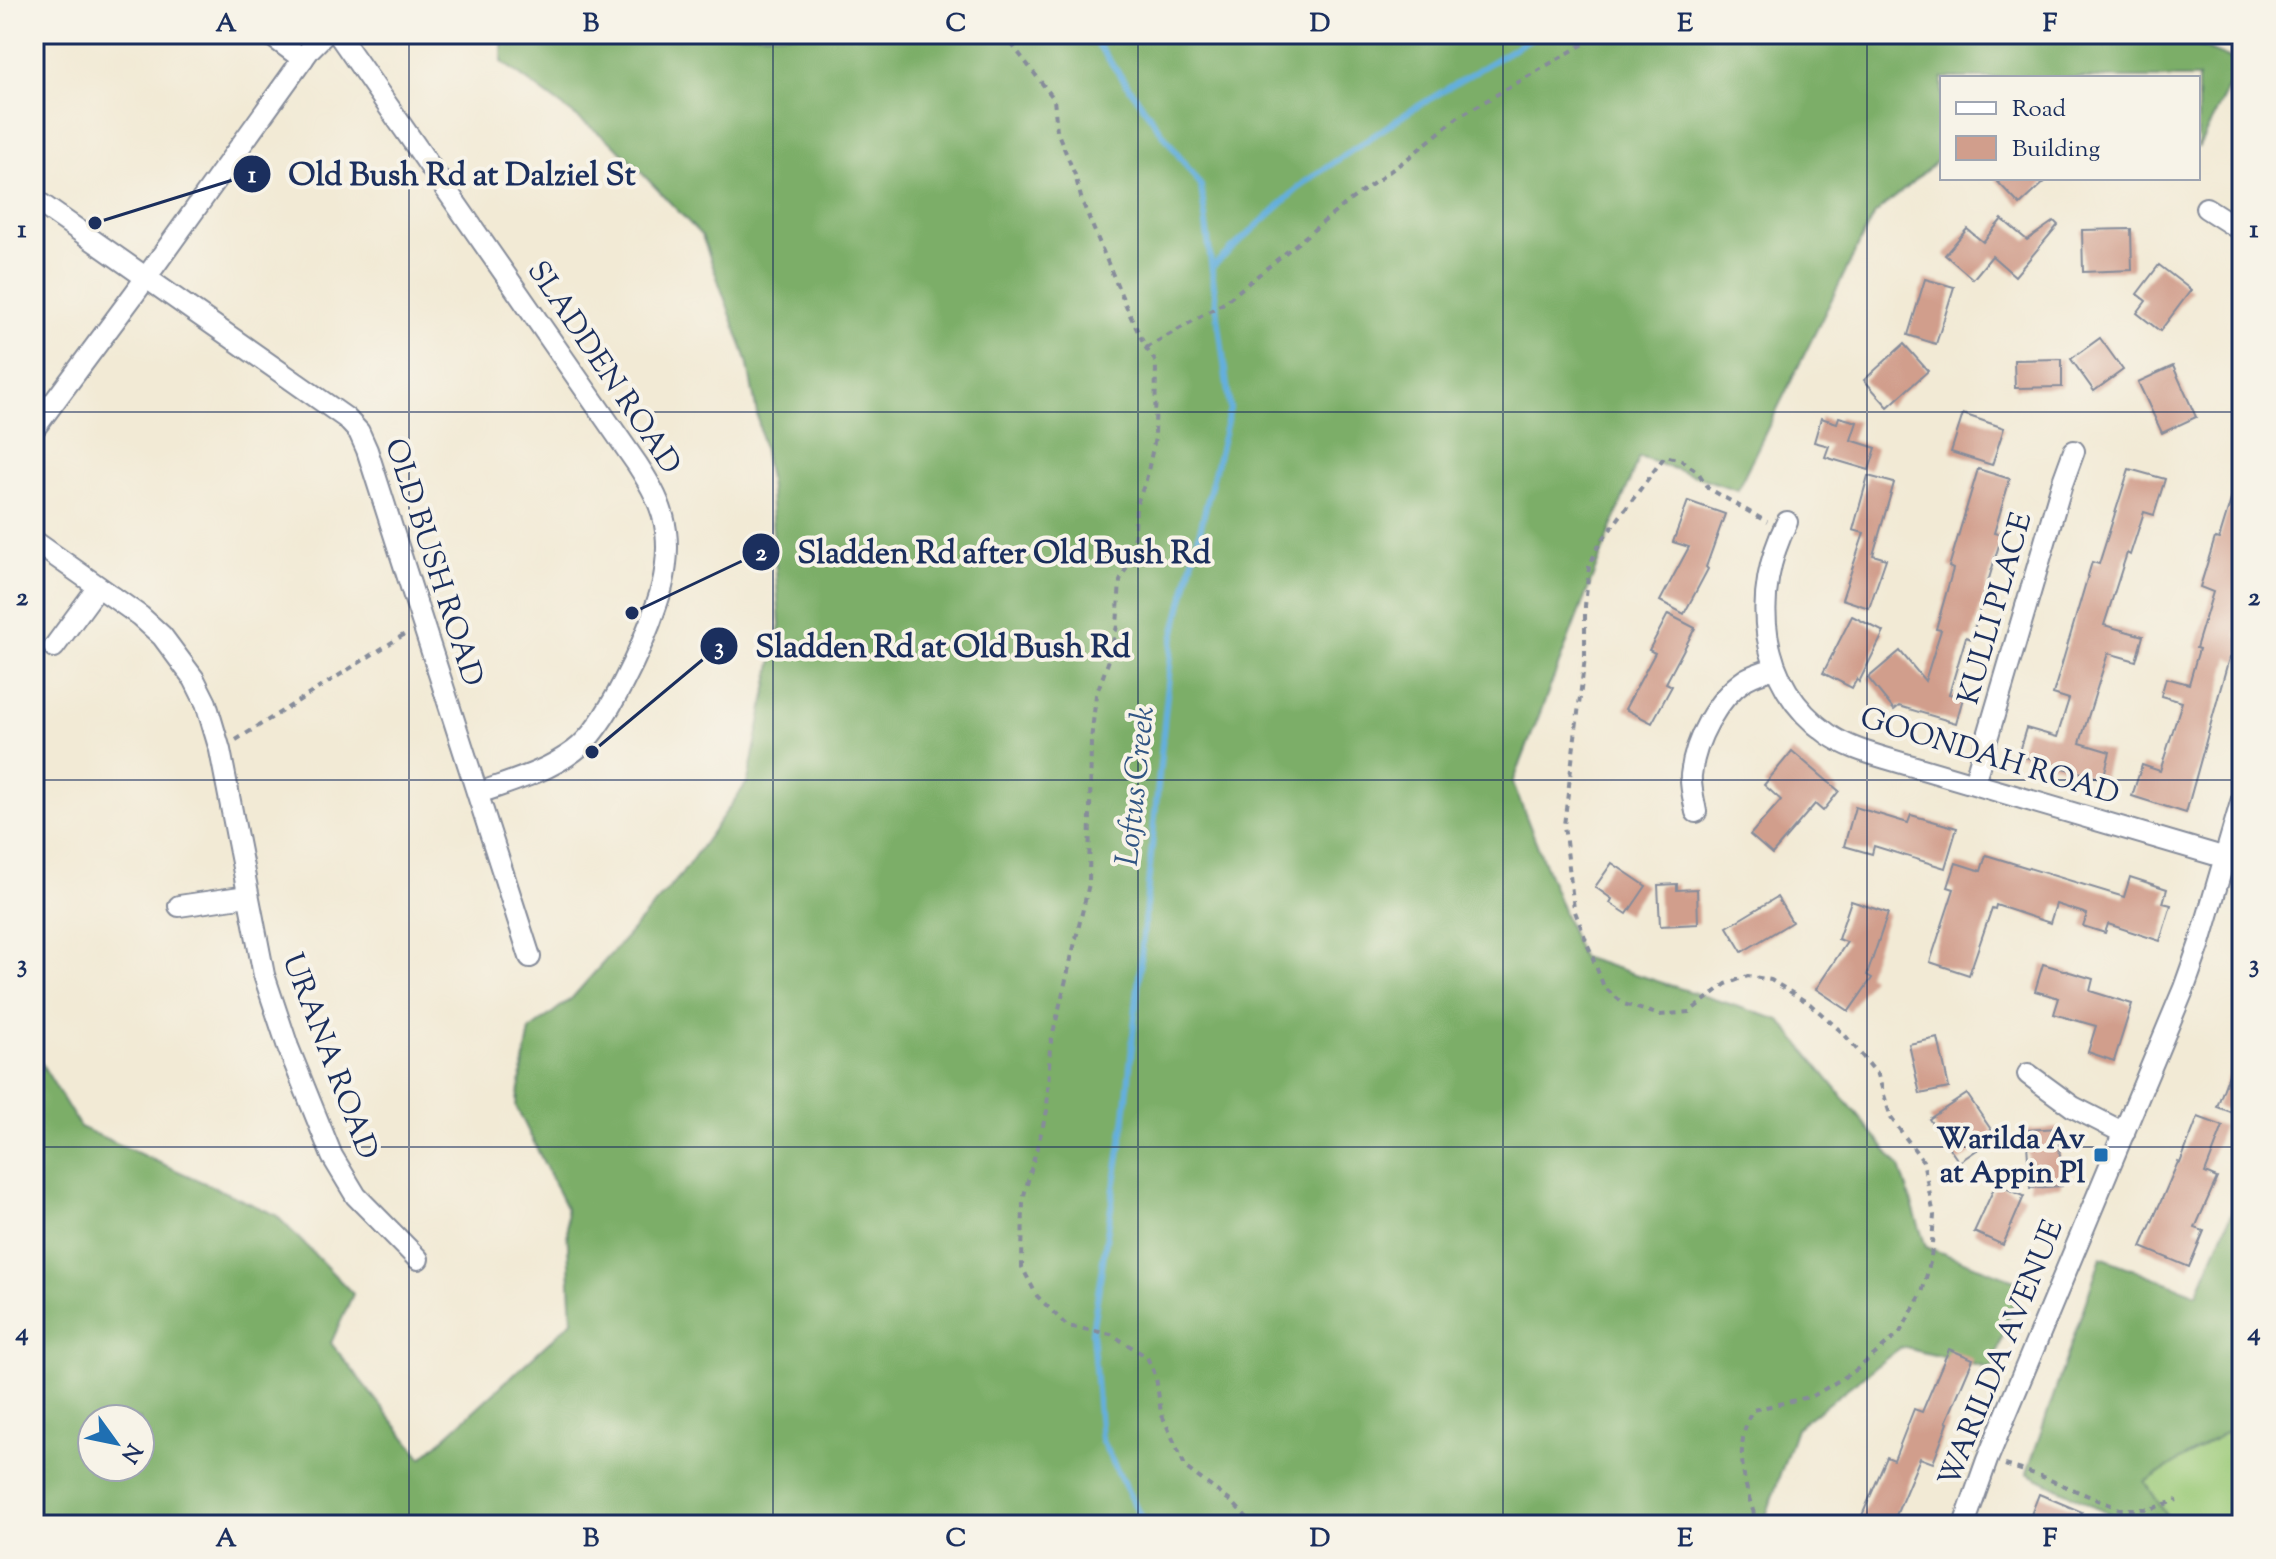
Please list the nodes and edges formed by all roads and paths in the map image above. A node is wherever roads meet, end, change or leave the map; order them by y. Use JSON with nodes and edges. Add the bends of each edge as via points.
{"nodes":[{"id":1,"x":269,"y":34,"type":"edge"},
{"id":2,"x":325,"y":34,"type":"edge"},
{"id":3,"x":338,"y":34,"type":"edge"},
{"id":4,"x":1004,"y":34,"type":"edge"},
{"id":5,"x":1601,"y":34,"type":"edge"},
{"id":6,"x":303,"y":59,"type":"junction"},
{"id":7,"x":34,"y":199,"type":"edge"},
{"id":8,"x":2206,"y":208,"type":"dead end"},
{"id":9,"x":2242,"y":231,"type":"edge"},
{"id":10,"x":147,"y":277,"type":"junction"},
{"id":11,"x":1146,"y":348,"type":"junction"},
{"id":12,"x":34,"y":429,"type":"edge"},
{"id":13,"x":2074,"y":451,"type":"dead end"},
{"id":14,"x":1785,"y":526,"type":"joint"},
{"id":15,"x":34,"y":541,"type":"edge"},
{"id":16,"x":98,"y":587,"type":"junction"},
{"id":17,"x":407,"y":633,"type":"dead end"},
{"id":18,"x":54,"y":647,"type":"dead end"},
{"id":19,"x":1775,"y":668,"type":"junction"},
{"id":20,"x":220,"y":750,"type":"junction"},
{"id":21,"x":1974,"y":783,"type":"junction"},
{"id":22,"x":479,"y":793,"type":"junction"},
{"id":23,"x":2242,"y":799,"type":"edge"},
{"id":24,"x":1696,"y":812,"type":"dead end"},
{"id":25,"x":2226,"y":858,"type":"junction"},
{"id":26,"x":247,"y":896,"type":"junction"},
{"id":27,"x":179,"y":906,"type":"dead end"},
{"id":28,"x":530,"y":957,"type":"dead end"},
{"id":29,"x":2028,"y":1074,"type":"dead end"},
{"id":30,"x":2124,"y":1133,"type":"junction"},
{"id":31,"x":418,"y":1259,"type":"dead end"},
{"id":32,"x":1987,"y":1460,"type":"junction"},
{"id":33,"x":34,"y":1491,"type":"edge"},
{"id":34,"x":2177,"y":1500,"type":"dead end"},
{"id":35,"x":48,"y":1525,"type":"edge"},
{"id":36,"x":1254,"y":1525,"type":"edge"},
{"id":37,"x":1758,"y":1525,"type":"edge"},
{"id":38,"x":1964,"y":1525,"type":"edge"}],
"edges":[{"from":1,"to":6,"type":"street"},
{"from":2,"to":6,"type":"street"},
{"from":3,"to":22,"type":"street","name":"SLADDEN ROAD","via":[[630,453],[657,499],[666,531],[658,603],[592,734],[544,770]]},
{"from":4,"to":11,"type":"path","via":[[1054,99],[1057,131],[1082,201]]},
{"from":5,"to":11,"type":"path","via":[[1458,117],[1224,303]]},
{"from":6,"to":10,"type":"street"},
{"from":7,"to":10,"type":"street","name":"OLD BUSH ROAD"},
{"from":8,"to":9,"type":"street"},
{"from":10,"to":12,"type":"street"},
{"from":10,"to":22,"type":"street","name":"OLD BUSH ROAD","via":[[359,432]]},
{"from":11,"to":36,"type":"path","via":[[1156,362],[1155,438],[1136,506],[1134,552],[1120,581],[1114,637],[1096,695],[1089,884],[1050,1046],[1047,1111],[1023,1199],[1022,1267],[1037,1296],[1067,1326],[1111,1334],[1147,1357],[1161,1413],[1186,1468]]},
{"from":13,"to":21,"type":"street","name":"KULLI PLACE"},
{"from":14,"to":19,"type":"street","name":"GOONDAH ROAD","via":[[1767,573],[1764,601]]},
{"from":14,"to":37,"type":"path","via":[[1708,488],[1681,460],[1665,456],[1651,472],[1589,567],[1585,657],[1564,825],[1574,909],[1604,987],[1624,1004],[1660,1015],[1689,1012],[1726,984],[1748,976],[1771,980],[1844,1034],[1878,1075],[1891,1118],[1923,1161],[1934,1215],[1922,1293],[1899,1334],[1856,1370],[1813,1396],[1753,1410],[1741,1448],[1744,1482]]},
{"from":15,"to":16,"type":"street","name":"URANA ROAD"},
{"from":16,"to":18,"type":"street"},
{"from":16,"to":20,"type":"street","name":"URANA ROAD","via":[[140,616],[179,656],[206,703]]},
{"from":17,"to":20,"type":"path"},
{"from":19,"to":21,"type":"street","name":"GOONDAH ROAD","via":[[1807,716],[1827,734],[1851,747]]},
{"from":19,"to":24,"type":"street","via":[[1733,689],[1712,717],[1691,777]]},
{"from":20,"to":26,"type":"street","name":"URANA ROAD"},
{"from":21,"to":25,"type":"street","name":"GOONDAH ROAD"},
{"from":22,"to":28,"type":"street","name":"OLD BUSH ROAD"},
{"from":23,"to":25,"type":"street","name":"WARILDA AVENUE"},
{"from":25,"to":30,"type":"street","name":"WARILDA AVENUE","via":[[2184,988]]},
{"from":26,"to":27,"type":"street"},
{"from":26,"to":31,"type":"street","name":"URANA ROAD","via":[[264,975],[332,1156],[356,1196]]},
{"from":29,"to":30,"type":"street","via":[[2073,1107]]},
{"from":30,"to":32,"type":"street","name":"WARILDA AVENUE"},
{"from":32,"to":34,"type":"path","via":[[2120,1509],[2151,1509]]},
{"from":32,"to":38,"type":"street","name":"WARILDA AVENUE"},
{"from":33,"to":35,"type":"path"}]}
